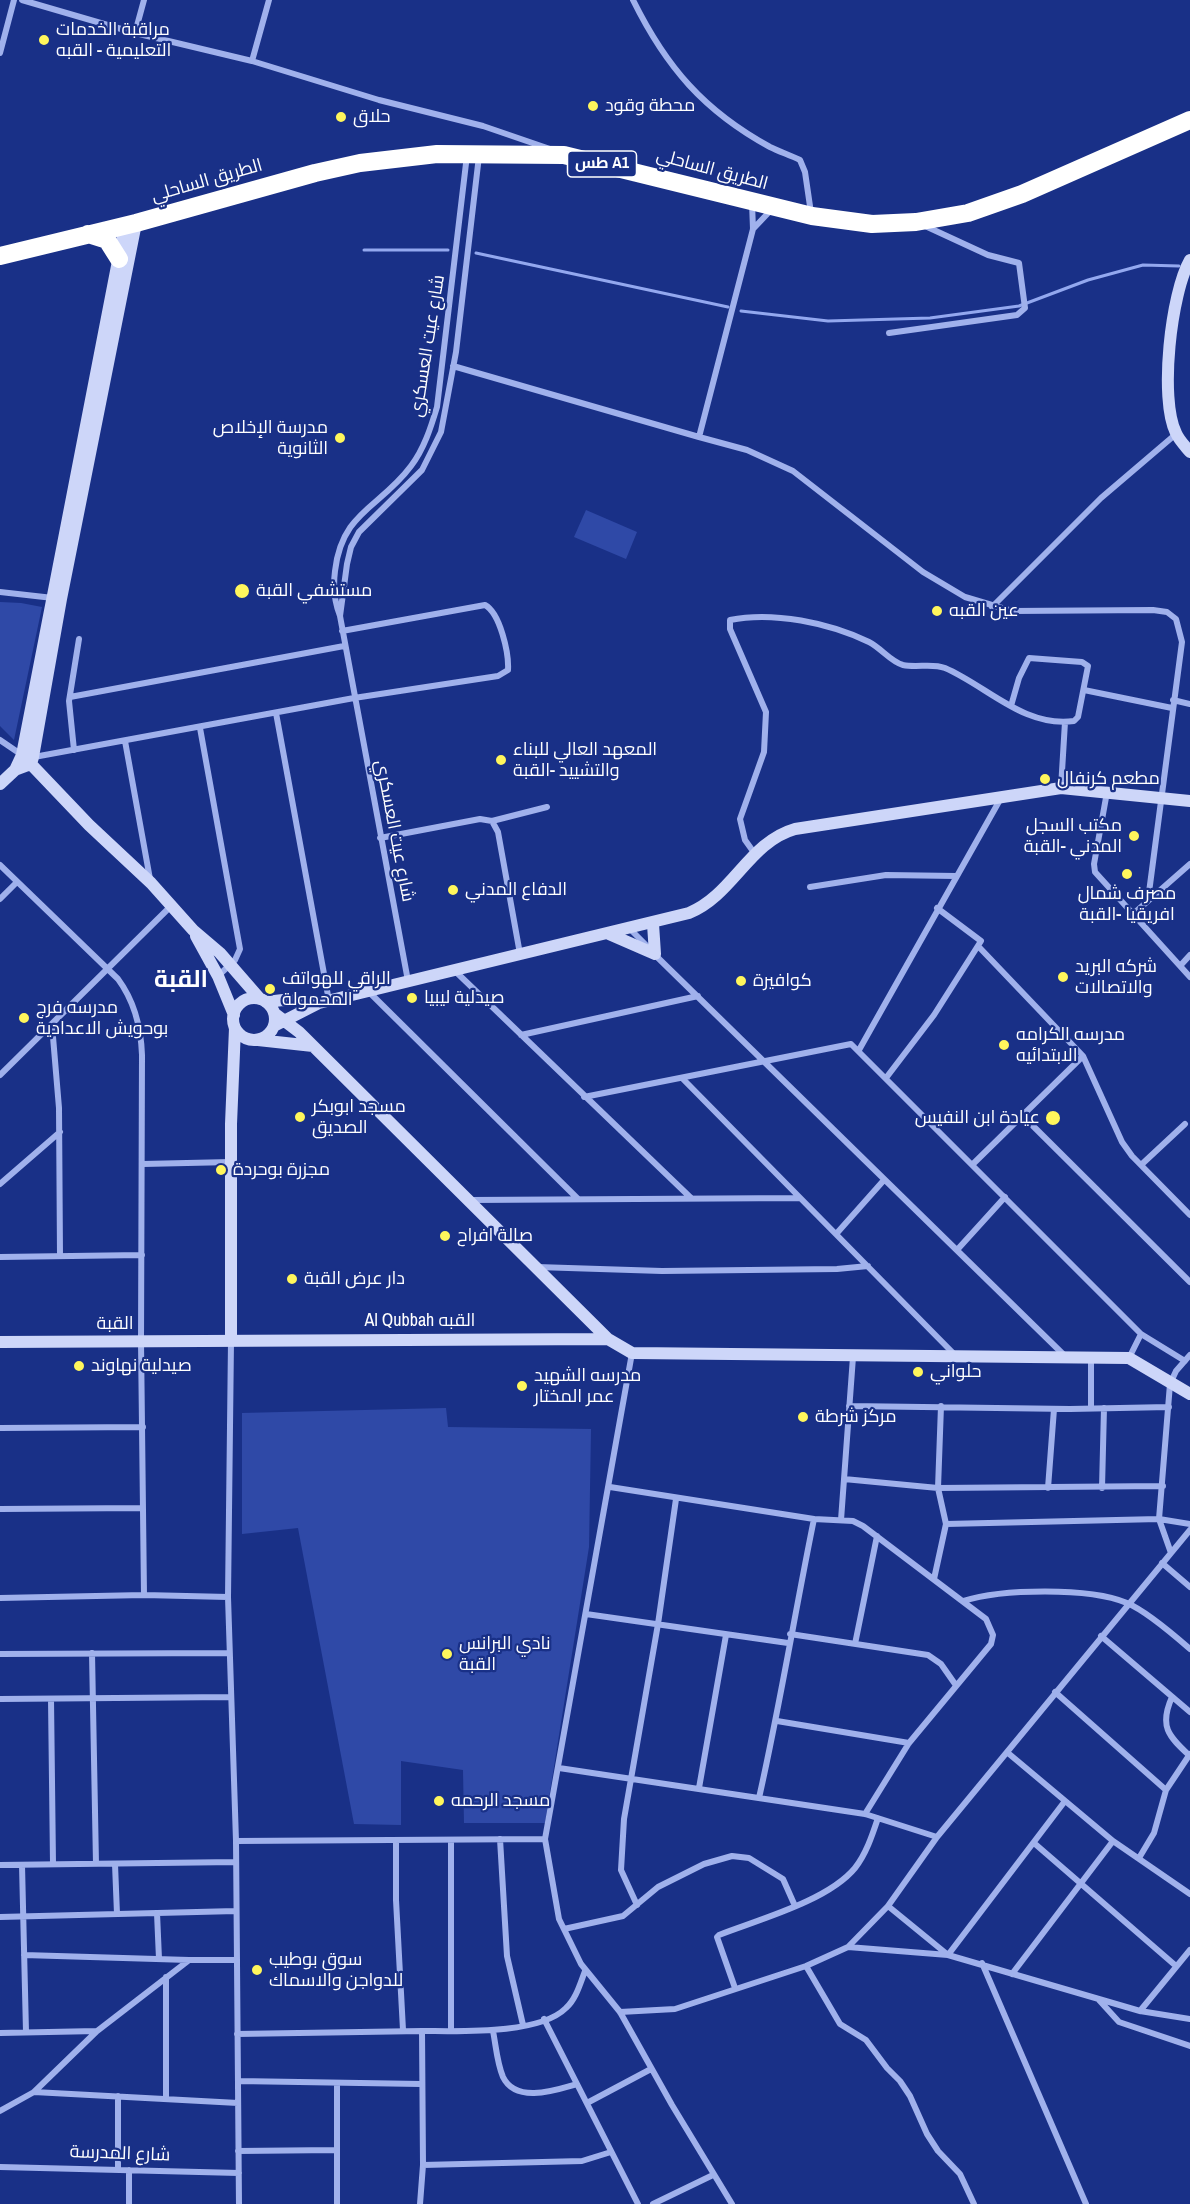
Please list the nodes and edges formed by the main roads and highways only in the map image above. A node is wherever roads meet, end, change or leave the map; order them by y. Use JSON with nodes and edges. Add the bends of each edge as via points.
{"nodes":[{"id":1,"x":1190,"y":120,"type":"edge"},
{"id":2,"x":86,"y":234,"type":"junction"},
{"id":3,"x":0,"y":256,"type":"edge"},
{"id":4,"x":118,"y":259,"type":"road end"}],
"edges":[{"from":1,"to":2,"type":"highway","name":"الطريق الساحلي","number":"طس A1","via":[[1022,194],[968,213],[916,222],[872,224],[812,216],[564,155],[436,154],[360,163]]},
{"from":2,"to":3,"type":"highway","name":"الطريق الساحلي","number":"طس A1"},
{"from":2,"to":4,"type":"highway","via":[[107,240]]}]}
